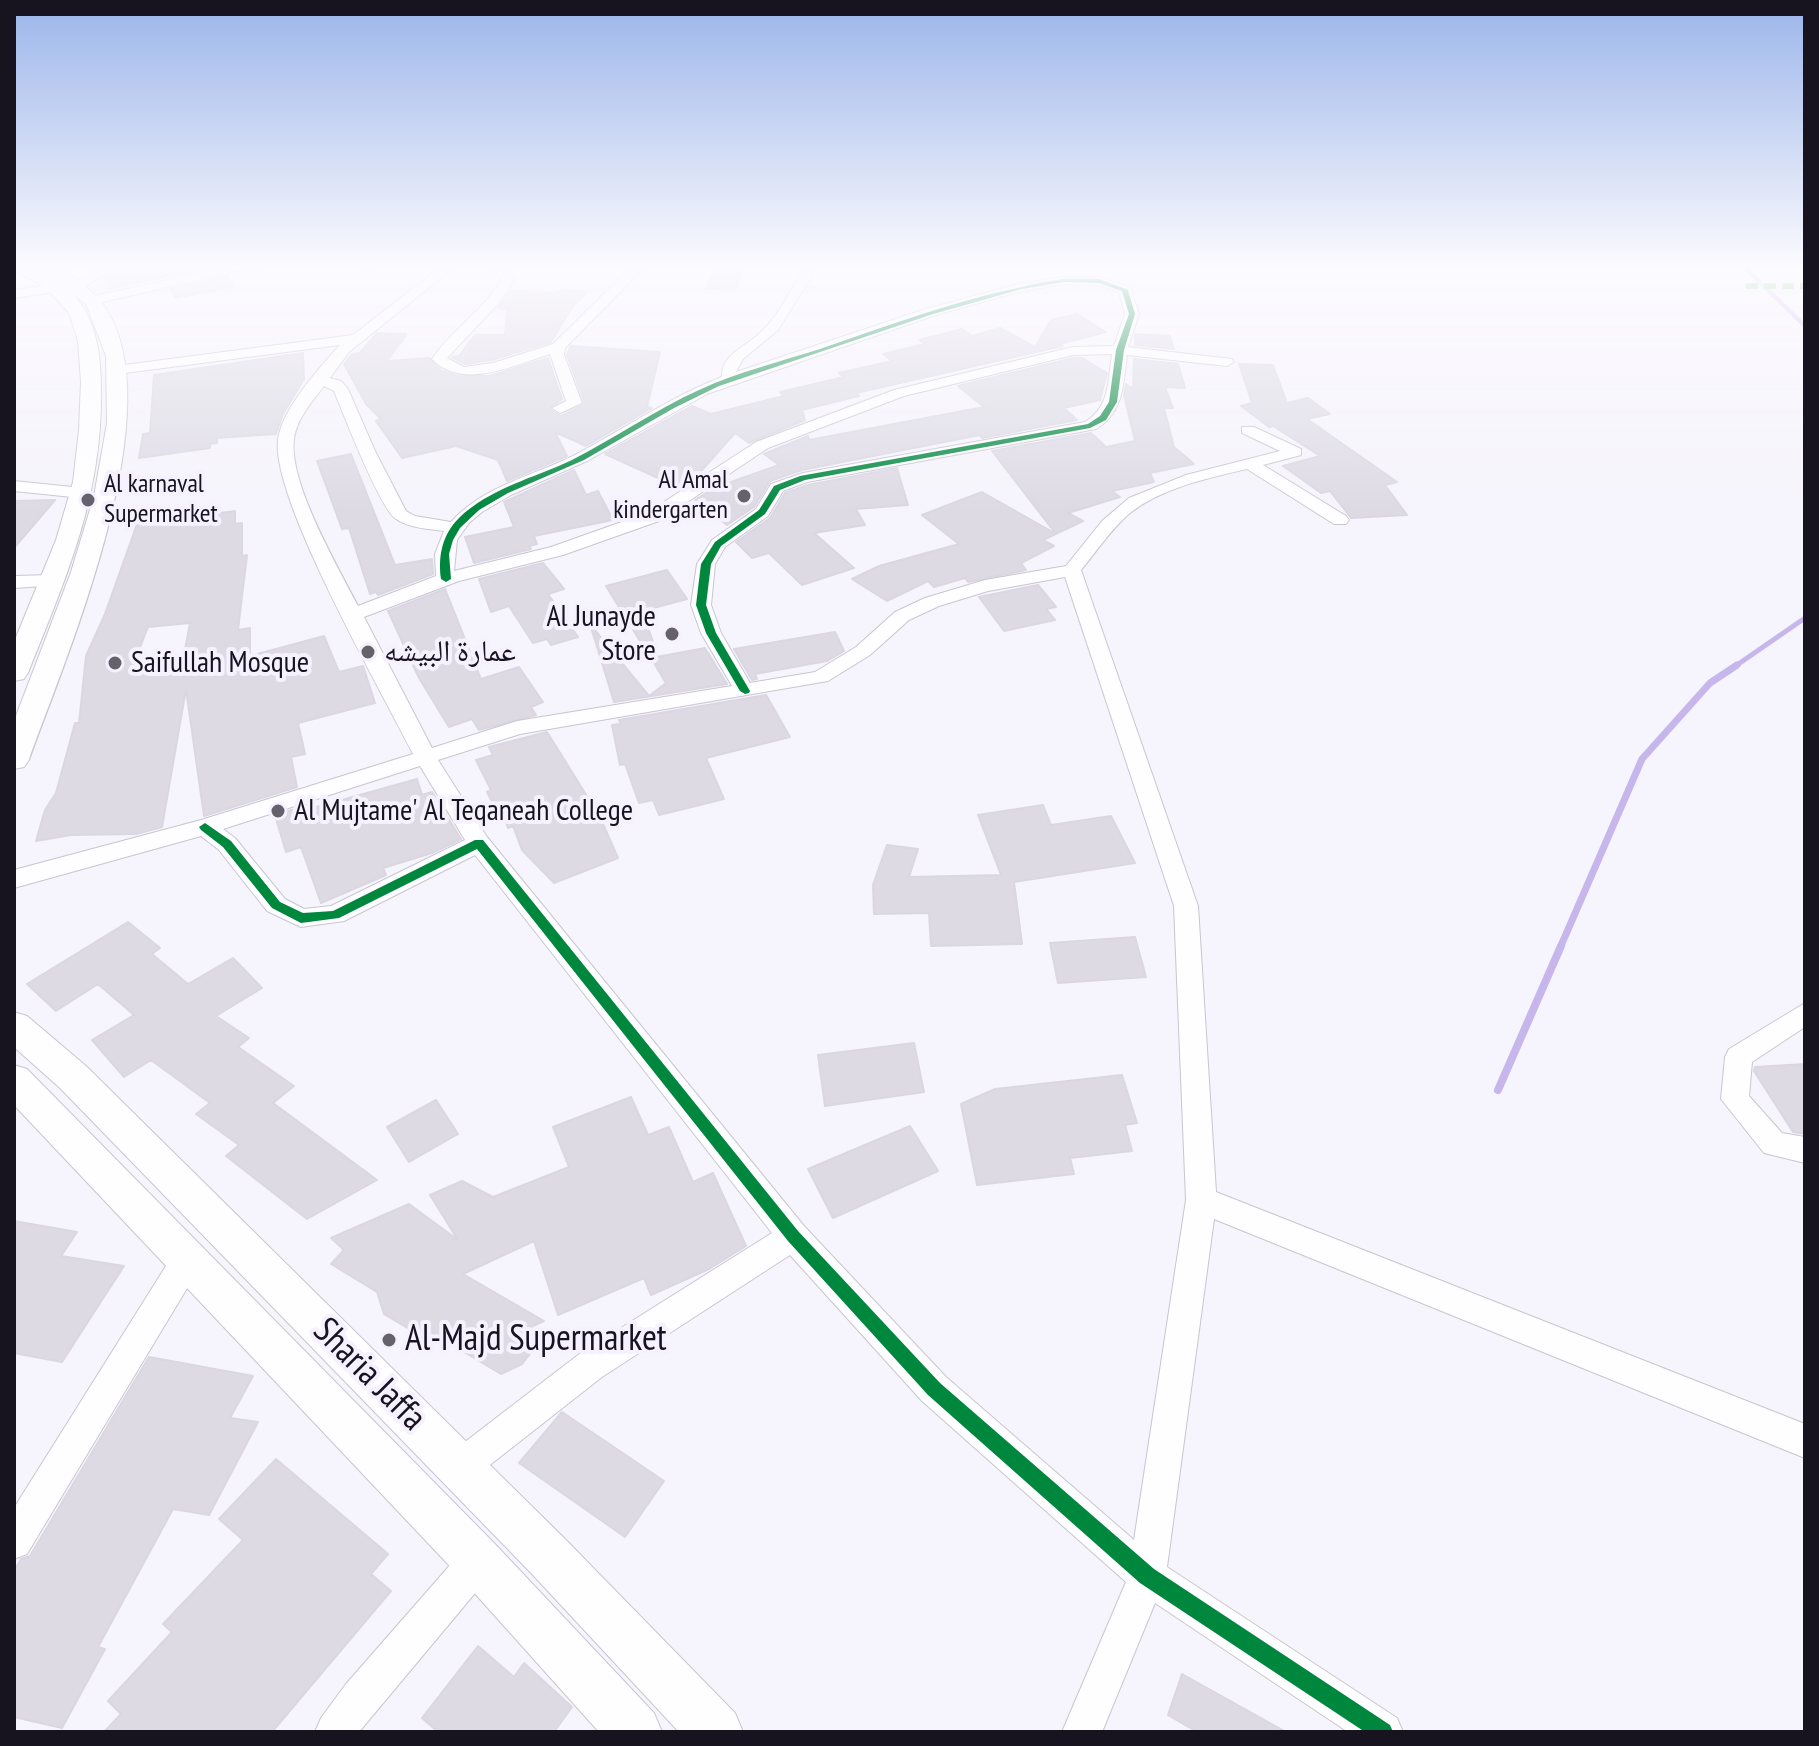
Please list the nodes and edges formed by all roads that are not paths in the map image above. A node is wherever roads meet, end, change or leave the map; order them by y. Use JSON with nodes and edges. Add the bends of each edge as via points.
{"nodes":[{"id":1,"x":89,"y":346,"type":"edge"},
{"id":2,"x":115,"y":346,"type":"edge"},
{"id":3,"x":296,"y":346,"type":"edge"},
{"id":4,"x":347,"y":346,"type":"edge"},
{"id":5,"x":449,"y":346,"type":"edge"},
{"id":6,"x":749,"y":346,"type":"edge"},
{"id":7,"x":827,"y":346,"type":"edge"},
{"id":8,"x":1121,"y":346,"type":"edge"},
{"id":9,"x":558,"y":347,"type":"joint"},
{"id":10,"x":1120,"y":350,"type":"junction"},
{"id":11,"x":1227,"y":362,"type":"dead end"},
{"id":12,"x":117,"y":370,"type":"junction"},
{"id":13,"x":319,"y":380,"type":"junction"},
{"id":14,"x":731,"y":380,"type":"junction"},
{"id":15,"x":560,"y":408,"type":"dead end"},
{"id":16,"x":1248,"y":430,"type":"dead end"},
{"id":17,"x":1251,"y":464,"type":"junction"},
{"id":18,"x":763,"y":471,"type":"junction"},
{"id":19,"x":14,"y":486,"type":"edge"},
{"id":20,"x":82,"y":493,"type":"junction"},
{"id":21,"x":1340,"y":520,"type":"dead end"},
{"id":22,"x":456,"y":528,"type":"junction"},
{"id":23,"x":1072,"y":570,"type":"junction"},
{"id":24,"x":446,"y":579,"type":"junction"},
{"id":25,"x":52,"y":581,"type":"junction"},
{"id":26,"x":14,"y":582,"type":"edge"},
{"id":27,"x":353,"y":614,"type":"junction"},
{"id":28,"x":14,"y":673,"type":"edge"},
{"id":29,"x":745,"y":691,"type":"junction"},
{"id":30,"x":14,"y":757,"type":"edge"},
{"id":31,"x":426,"y":758,"type":"junction"},
{"id":32,"x":205,"y":827,"type":"junction"},
{"id":33,"x":479,"y":843,"type":"junction"},
{"id":34,"x":14,"y":858,"type":"edge"},
{"id":35,"x":57,"y":865,"type":"junction"},
{"id":36,"x":14,"y":879,"type":"edge"},
{"id":37,"x":1805,"y":1013,"type":"edge"},
{"id":38,"x":14,"y":1026,"type":"edge"},
{"id":39,"x":14,"y":1080,"type":"edge"},
{"id":40,"x":1805,"y":1150,"type":"edge"},
{"id":41,"x":1201,"y":1200,"type":"junction"},
{"id":42,"x":793,"y":1236,"type":"junction"},
{"id":43,"x":187,"y":1260,"type":"junction"},
{"id":44,"x":1805,"y":1441,"type":"edge"},
{"id":45,"x":460,"y":1467,"type":"junction"},
{"id":46,"x":14,"y":1541,"type":"edge"},
{"id":47,"x":478,"y":1561,"type":"junction"},
{"id":48,"x":1147,"y":1576,"type":"junction"},
{"id":49,"x":335,"y":1732,"type":"edge"},
{"id":50,"x":635,"y":1732,"type":"edge"},
{"id":51,"x":716,"y":1732,"type":"edge"},
{"id":52,"x":1082,"y":1732,"type":"edge"},
{"id":53,"x":1383,"y":1732,"type":"edge"}],
"edges":[{"from":1,"to":20,"type":"main road","via":[[89,435]]},
{"from":2,"to":12,"type":"main road"},
{"from":3,"to":12,"type":"street"},
{"from":4,"to":13,"type":"street"},
{"from":5,"to":9,"type":"street","via":[[439,359],[464,371]]},
{"from":6,"to":14,"type":"street","via":[[729,368]]},
{"from":7,"to":14,"type":"street"},
{"from":8,"to":10,"type":"street"},
{"from":9,"to":15,"type":"street","via":[[574,403]]},
{"from":10,"to":11,"type":"street"},
{"from":10,"to":18,"type":"street","via":[[1073,351],[899,393],[762,445]]},
{"from":10,"to":18,"type":"street","via":[[1113,402],[1090,426],[803,478]]},
{"from":12,"to":30,"type":"main road","via":[[113,466],[104,504],[90,556]]},
{"from":13,"to":22,"type":"street","via":[[341,389],[399,514]]},
{"from":13,"to":27,"type":"street","via":[[294,415],[286,460],[304,514]]},
{"from":14,"to":22,"type":"street","via":[[677,403],[578,460],[486,500]]},
{"from":16,"to":17,"type":"street","via":[[1295,452]]},
{"from":17,"to":21,"type":"street"},
{"from":17,"to":23,"type":"street","via":[[1134,503],[1108,525]]},
{"from":18,"to":24,"type":"street","via":[[557,551]]},
{"from":18,"to":29,"type":"street","via":[[762,512],[718,544],[706,564],[701,605]]},
{"from":19,"to":20,"type":"street"},
{"from":20,"to":25,"type":"main road"},
{"from":22,"to":24,"type":"street","via":[[441,557]]},
{"from":23,"to":29,"type":"street","via":[[932,602],[902,616],[854,658],[821,677]]},
{"from":23,"to":41,"type":"street","via":[[1186,906]]},
{"from":24,"to":27,"type":"street"},
{"from":25,"to":26,"type":"street"},
{"from":25,"to":28,"type":"main road"},
{"from":27,"to":31,"type":"street"},
{"from":29,"to":31,"type":"street","via":[[517,728]]},
{"from":31,"to":32,"type":"street"},
{"from":31,"to":33,"type":"street"},
{"from":32,"to":33,"type":"street","via":[[227,844],[276,905],[301,918],[335,915]]},
{"from":32,"to":35,"type":"street"},
{"from":33,"to":42,"type":"street"},
{"from":34,"to":35,"type":"street"},
{"from":35,"to":36,"type":"street"},
{"from":37,"to":40,"type":"street","via":[[1739,1057],[1735,1099],[1774,1144]]},
{"from":38,"to":45,"type":"main road","name":"Sharia Jaffa","via":[[73,1077]]},
{"from":39,"to":43,"type":"main road","name":"Sharia Jaffa"},
{"from":41,"to":44,"type":"street"},
{"from":41,"to":48,"type":"street"},
{"from":42,"to":45,"type":"street","via":[[590,1366]]},
{"from":42,"to":48,"type":"street","via":[[934,1389]]},
{"from":43,"to":46,"type":"street"},
{"from":43,"to":47,"type":"main road","name":"Sharia Jaffa"},
{"from":45,"to":51,"type":"main road","name":"Sharia Jaffa"},
{"from":47,"to":49,"type":"street"},
{"from":47,"to":50,"type":"main road","name":"Sharia Jaffa"},
{"from":48,"to":52,"type":"street"},
{"from":48,"to":53,"type":"street"}]}
